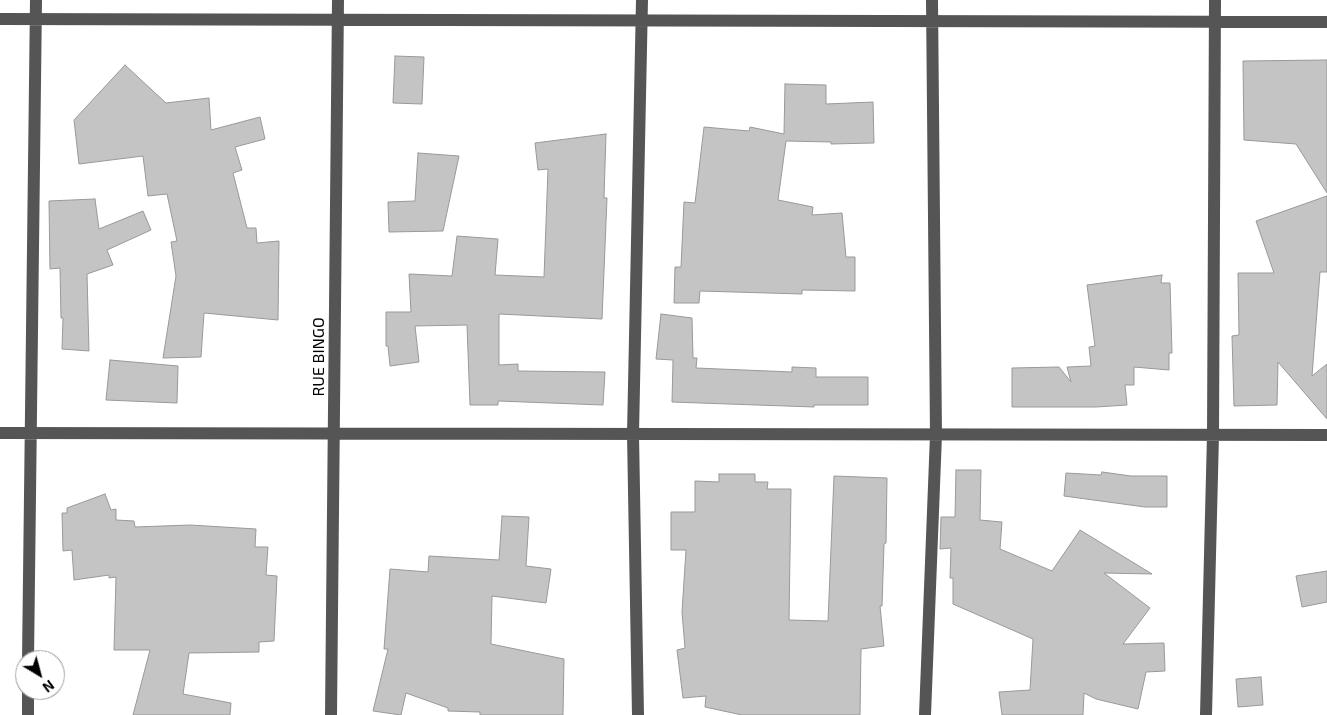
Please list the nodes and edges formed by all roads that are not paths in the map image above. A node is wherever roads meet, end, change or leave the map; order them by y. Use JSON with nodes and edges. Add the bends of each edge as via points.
{"nodes":[{"id":1,"x":36,"y":0,"type":"edge"},
{"id":2,"x":338,"y":0,"type":"edge"},
{"id":3,"x":642,"y":0,"type":"edge"},
{"id":4,"x":932,"y":0,"type":"edge"},
{"id":5,"x":1215,"y":0,"type":"edge"},
{"id":6,"x":0,"y":19,"type":"edge"},
{"id":7,"x":36,"y":20,"type":"junction"},
{"id":8,"x":338,"y":20,"type":"junction"},
{"id":9,"x":642,"y":21,"type":"junction"},
{"id":10,"x":931,"y":21,"type":"junction"},
{"id":11,"x":1214,"y":22,"type":"junction"},
{"id":12,"x":1327,"y":22,"type":"edge"},
{"id":13,"x":0,"y":433,"type":"edge"},
{"id":14,"x":31,"y":433,"type":"junction"},
{"id":15,"x":335,"y":434,"type":"junction"},
{"id":16,"x":633,"y":434,"type":"junction"},
{"id":17,"x":936,"y":435,"type":"junction"},
{"id":18,"x":1213,"y":435,"type":"junction"},
{"id":19,"x":1327,"y":435,"type":"edge"},
{"id":20,"x":28,"y":650,"type":"edge"},
{"id":21,"x":28,"y":700,"type":"edge"},
{"id":22,"x":28,"y":715,"type":"edge"},
{"id":23,"x":331,"y":715,"type":"edge"},
{"id":24,"x":638,"y":715,"type":"edge"},
{"id":25,"x":926,"y":715,"type":"edge"},
{"id":26,"x":1206,"y":715,"type":"edge"}],
"edges":[{"from":1,"to":7,"type":"street"},
{"from":2,"to":8,"type":"street","name":"RUE BINGO"},
{"from":3,"to":9,"type":"street"},
{"from":4,"to":10,"type":"street"},
{"from":5,"to":11,"type":"street"},
{"from":6,"to":7,"type":"street"},
{"from":7,"to":8,"type":"street"},
{"from":7,"to":14,"type":"street"},
{"from":8,"to":9,"type":"street"},
{"from":8,"to":15,"type":"street","name":"RUE BINGO"},
{"from":9,"to":10,"type":"street"},
{"from":9,"to":16,"type":"street"},
{"from":10,"to":11,"type":"street"},
{"from":10,"to":17,"type":"street"},
{"from":11,"to":12,"type":"street"},
{"from":11,"to":18,"type":"street"},
{"from":13,"to":14,"type":"street"},
{"from":14,"to":15,"type":"street"},
{"from":14,"to":20,"type":"street"},
{"from":15,"to":16,"type":"street"},
{"from":15,"to":23,"type":"street","name":"RUE BINGO"},
{"from":16,"to":17,"type":"street"},
{"from":16,"to":24,"type":"street"},
{"from":17,"to":18,"type":"street"},
{"from":17,"to":25,"type":"street"},
{"from":18,"to":19,"type":"street"},
{"from":18,"to":26,"type":"street"},
{"from":21,"to":22,"type":"street"}]}
